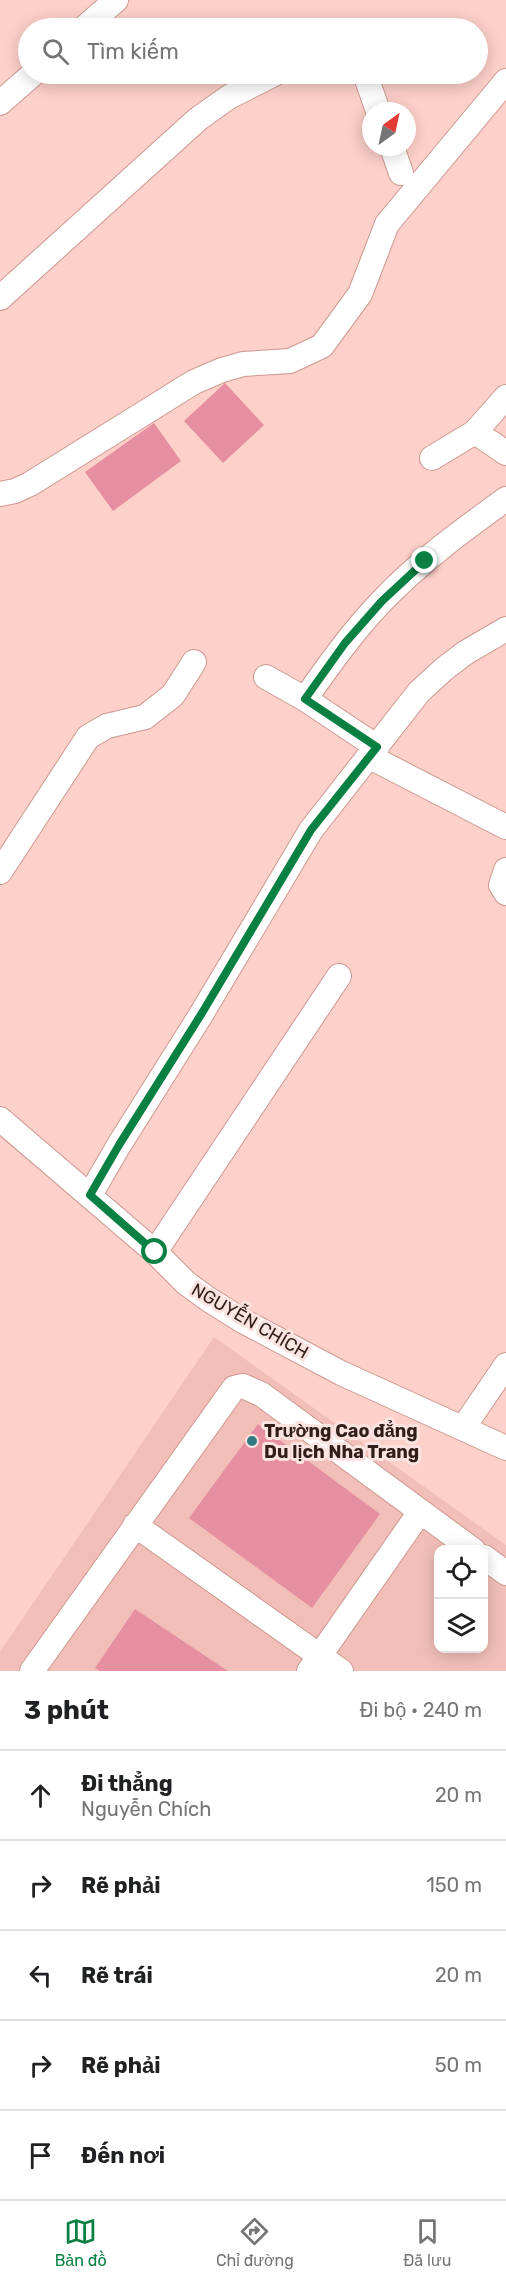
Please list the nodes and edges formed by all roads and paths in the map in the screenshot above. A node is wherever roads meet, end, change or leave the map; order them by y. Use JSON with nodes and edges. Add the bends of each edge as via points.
{"nodes":[{"id":1,"x":116,"y":0,"type":"edge"},
{"id":2,"x":95,"y":18,"type":"edge"},
{"id":3,"x":506,"y":81,"type":"edge"},
{"id":4,"x":22,"y":84,"type":"edge"},
{"id":5,"x":254,"y":84,"type":"edge"},
{"id":6,"x":368,"y":84,"type":"edge"},
{"id":7,"x":375,"y":102,"type":"edge"},
{"id":8,"x":0,"y":103,"type":"edge"},
{"id":9,"x":395,"y":156,"type":"edge"},
{"id":10,"x":401,"y":173,"type":"dead end"},
{"id":11,"x":0,"y":298,"type":"edge"},
{"id":12,"x":506,"y":397,"type":"edge"},
{"id":13,"x":475,"y":432,"type":"junction"},
{"id":14,"x":506,"y":453,"type":"edge"},
{"id":15,"x":432,"y":458,"type":"dead end"},
{"id":16,"x":0,"y":494,"type":"edge"},
{"id":17,"x":506,"y":499,"type":"edge"},
{"id":18,"x":506,"y":629,"type":"edge"},
{"id":19,"x":194,"y":662,"type":"dead end"},
{"id":20,"x":266,"y":677,"type":"dead end"},
{"id":21,"x":305,"y":699,"type":"junction"},
{"id":22,"x":373,"y":752,"type":"junction"},
{"id":23,"x":506,"y":826,"type":"edge"},
{"id":24,"x":506,"y":870,"type":"edge"},
{"id":25,"x":0,"y":872,"type":"edge"},
{"id":26,"x":506,"y":893,"type":"edge"},
{"id":27,"x":339,"y":976,"type":"dead end"},
{"id":28,"x":0,"y":1119,"type":"edge"},
{"id":29,"x":90,"y":1195,"type":"junction"},
{"id":30,"x":155,"y":1252,"type":"junction"},
{"id":31,"x":506,"y":1365,"type":"edge"},
{"id":32,"x":463,"y":1428,"type":"junction"},
{"id":33,"x":506,"y":1448,"type":"edge"},
{"id":34,"x":420,"y":1512,"type":"junction"},
{"id":35,"x":135,"y":1525,"type":"junction"},
{"id":36,"x":466,"y":1545,"type":"edge"},
{"id":37,"x":488,"y":1560,"type":"edge"},
{"id":38,"x":506,"y":1573,"type":"edge"},
{"id":39,"x":314,"y":1664,"type":"edge"},
{"id":40,"x":37,"y":1669,"type":"edge"},
{"id":41,"x":341,"y":1671,"type":"edge"}],
"edges":[{"from":1,"to":2,"type":"street"},
{"from":3,"to":16,"type":"street","via":[[387,224],[360,294],[322,346],[290,361],[243,364],[194,382],[30,483]]},
{"from":4,"to":8,"type":"street"},
{"from":5,"to":11,"type":"street","via":[[198,119]]},
{"from":6,"to":7,"type":"street"},
{"from":9,"to":10,"type":"street"},
{"from":12,"to":13,"type":"street"},
{"from":13,"to":14,"type":"street"},
{"from":13,"to":15,"type":"street"},
{"from":17,"to":21,"type":"street","via":[[425,561],[382,601],[345,643]]},
{"from":18,"to":22,"type":"street","via":[[444,669],[420,692]]},
{"from":19,"to":25,"type":"street","via":[[173,695],[145,717],[107,726],[88,737]]},
{"from":20,"to":21,"type":"street"},
{"from":21,"to":22,"type":"street"},
{"from":22,"to":23,"type":"street"},
{"from":22,"to":29,"type":"street","via":[[311,830]]},
{"from":24,"to":26,"type":"street","via":[[501,885]]},
{"from":27,"to":30,"type":"street"},
{"from":28,"to":29,"type":"street","name":"NGUYỄN CHÍCH"},
{"from":29,"to":30,"type":"street","name":"NGUYỄN CHÍCH"},
{"from":30,"to":32,"type":"street","name":"NGUYỄN CHÍCH","via":[[186,1283],[243,1321],[342,1373]]},
{"from":31,"to":32,"type":"street"},
{"from":32,"to":33,"type":"street","name":"NGUYỄN CHÍCH"},
{"from":34,"to":35,"type":"street","via":[[261,1394],[243,1386],[228,1394]]},
{"from":34,"to":36,"type":"street"},
{"from":34,"to":39,"type":"street"},
{"from":35,"to":39,"type":"street"},
{"from":35,"to":40,"type":"street"},
{"from":37,"to":38,"type":"street"},
{"from":39,"to":41,"type":"street"}]}
